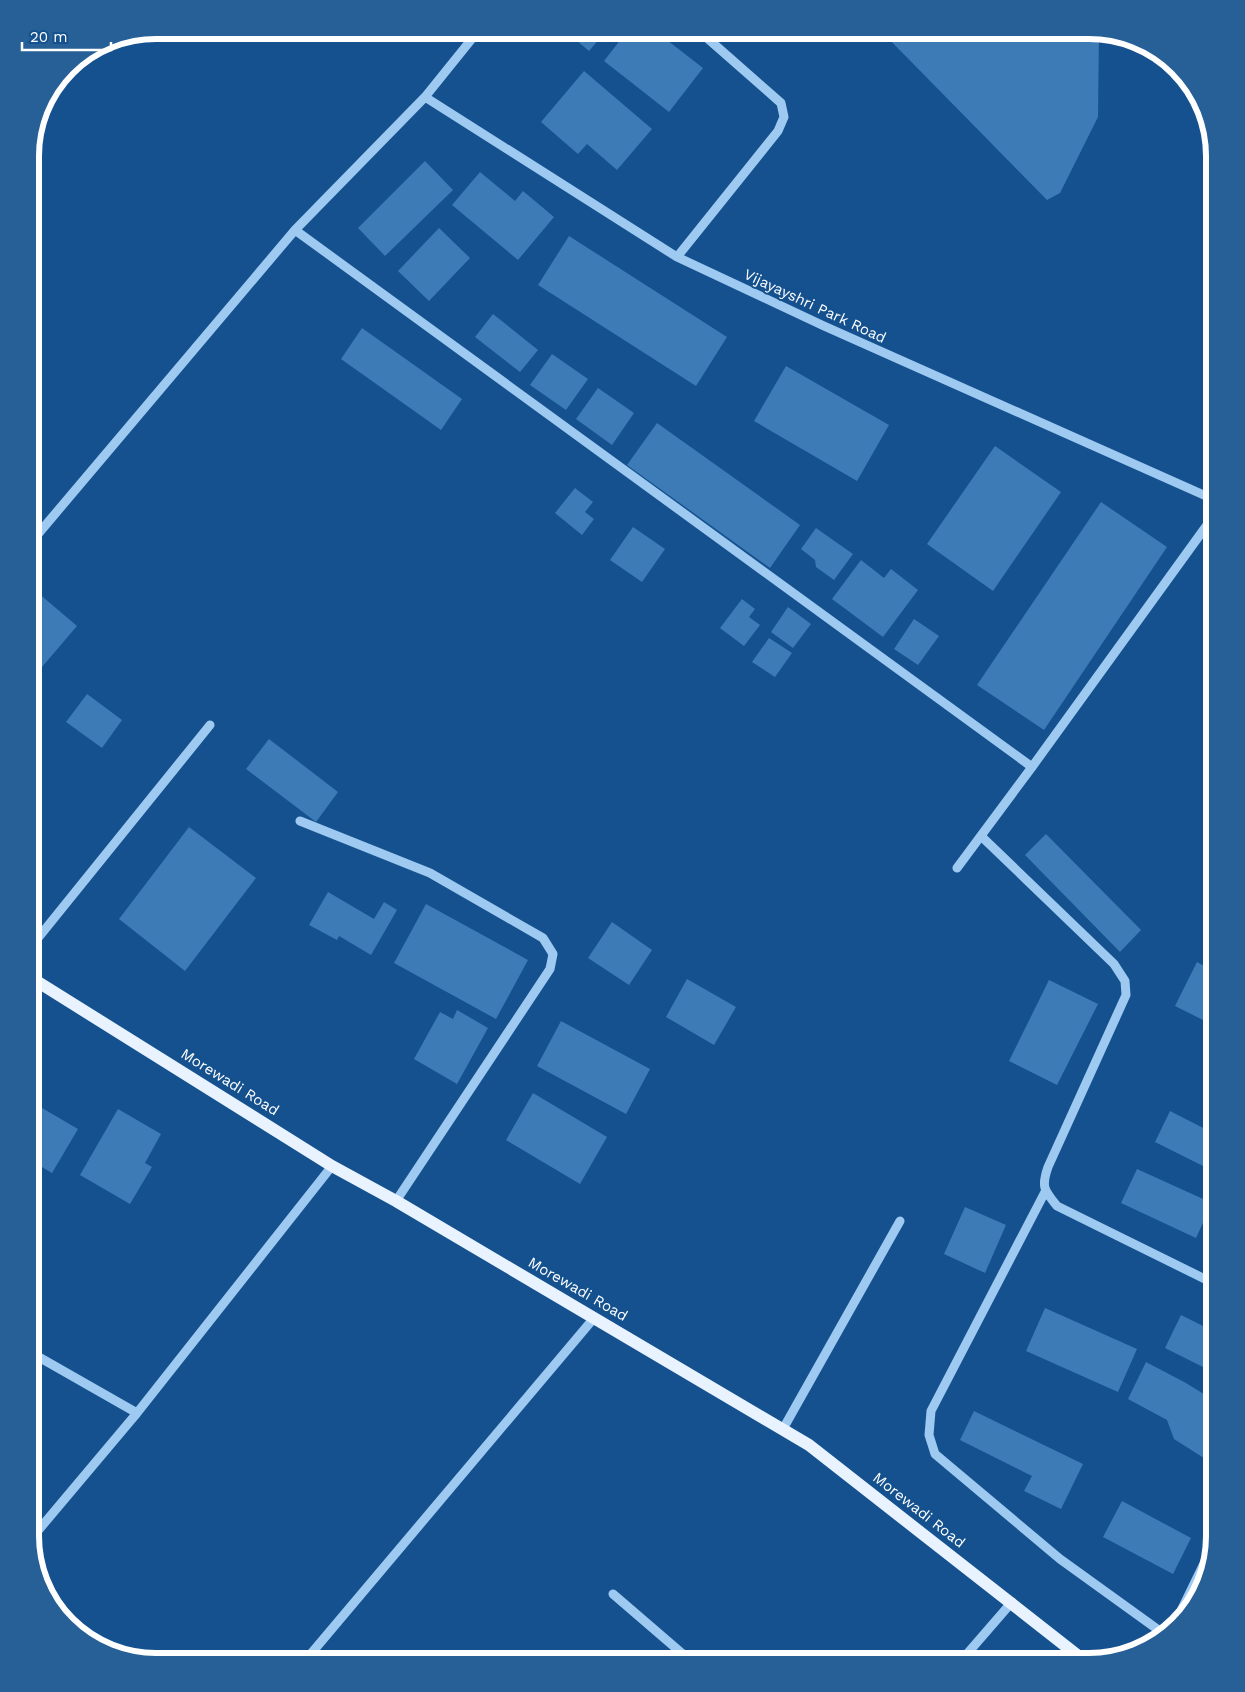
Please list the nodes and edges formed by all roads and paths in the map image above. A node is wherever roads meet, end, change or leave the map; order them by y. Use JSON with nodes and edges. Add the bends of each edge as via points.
{"nodes":[{"id":1,"x":472,"y":39,"type":"edge"},
{"id":2,"x":708,"y":39,"type":"edge"},
{"id":3,"x":425,"y":97,"type":"junction"},
{"id":4,"x":296,"y":230,"type":"junction"},
{"id":5,"x":677,"y":257,"type":"junction"},
{"id":6,"x":1206,"y":496,"type":"edge"},
{"id":7,"x":1206,"y":526,"type":"edge"},
{"id":8,"x":39,"y":533,"type":"edge"},
{"id":9,"x":210,"y":725,"type":"dead end"},
{"id":10,"x":1032,"y":767,"type":"junction"},
{"id":11,"x":300,"y":821,"type":"dead end"},
{"id":12,"x":981,"y":836,"type":"junction"},
{"id":13,"x":957,"y":868,"type":"dead end"},
{"id":14,"x":39,"y":937,"type":"edge"},
{"id":15,"x":39,"y":983,"type":"edge"},
{"id":16,"x":332,"y":1166,"type":"junction"},
{"id":17,"x":1045,"y":1192,"type":"junction"},
{"id":18,"x":396,"y":1201,"type":"junction"},
{"id":19,"x":900,"y":1221,"type":"dead end"},
{"id":20,"x":1206,"y":1280,"type":"edge"},
{"id":21,"x":594,"y":1318,"type":"junction"},
{"id":22,"x":39,"y":1357,"type":"edge"},
{"id":23,"x":137,"y":1413,"type":"junction"},
{"id":24,"x":784,"y":1429,"type":"junction"},
{"id":25,"x":39,"y":1529,"type":"edge"},
{"id":26,"x":613,"y":1594,"type":"dead end"},
{"id":27,"x":1012,"y":1602,"type":"junction"},
{"id":28,"x":1159,"y":1630,"type":"edge"},
{"id":29,"x":312,"y":1653,"type":"edge"},
{"id":30,"x":682,"y":1653,"type":"edge"},
{"id":31,"x":968,"y":1653,"type":"edge"},
{"id":32,"x":1075,"y":1653,"type":"edge"}],
"edges":[{"from":1,"to":3,"type":"street"},
{"from":2,"to":5,"type":"street","via":[[781,103],[784,117],[778,131]]},
{"from":3,"to":4,"type":"street"},
{"from":3,"to":5,"type":"street","name":"Vijayayshri Park Road"},
{"from":4,"to":8,"type":"street"},
{"from":4,"to":10,"type":"street"},
{"from":5,"to":6,"type":"street","name":"Vijayayshri Park Road"},
{"from":7,"to":10,"type":"street"},
{"from":9,"to":14,"type":"street"},
{"from":10,"to":12,"type":"street"},
{"from":11,"to":18,"type":"street","via":[[430,873],[543,938],[553,954],[550,968]]},
{"from":12,"to":13,"type":"street"},
{"from":12,"to":17,"type":"street","via":[[1114,964],[1124,981],[1126,995],[1048,1167],[1043,1181]]},
{"from":15,"to":16,"type":"main road","name":"Morewadi Road"},
{"from":16,"to":18,"type":"main road","name":"Morewadi Road"},
{"from":16,"to":23,"type":"street"},
{"from":17,"to":20,"type":"street","via":[[1057,1206]]},
{"from":17,"to":28,"type":"street","via":[[931,1411],[929,1435],[935,1454],[1053,1553]]},
{"from":18,"to":21,"type":"main road","name":"Morewadi Road"},
{"from":19,"to":24,"type":"street"},
{"from":21,"to":24,"type":"main road","name":"Morewadi Road"},
{"from":21,"to":29,"type":"street"},
{"from":22,"to":23,"type":"street"},
{"from":23,"to":25,"type":"street"},
{"from":24,"to":27,"type":"main road","name":"Morewadi Road","via":[[809,1444]]},
{"from":26,"to":30,"type":"street"},
{"from":27,"to":31,"type":"street"},
{"from":27,"to":32,"type":"main road","name":"Morewadi Road"}]}
